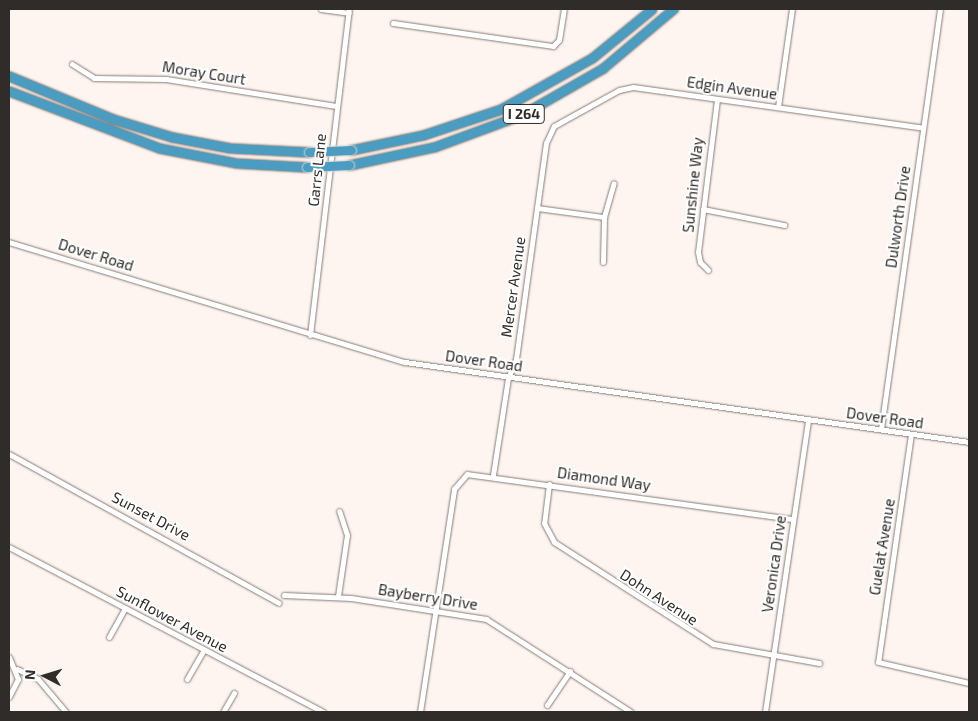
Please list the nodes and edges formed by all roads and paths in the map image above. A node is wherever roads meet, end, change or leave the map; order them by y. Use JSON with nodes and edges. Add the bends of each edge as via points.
{"nodes":[{"id":1,"x":321,"y":9,"type":"edge"},
{"id":2,"x":564,"y":9,"type":"edge"},
{"id":3,"x":652,"y":9,"type":"edge"},
{"id":4,"x":673,"y":9,"type":"edge"},
{"id":5,"x":792,"y":9,"type":"edge"},
{"id":6,"x":940,"y":9,"type":"edge"},
{"id":7,"x":349,"y":11,"type":"edge"},
{"id":8,"x":392,"y":23,"type":"dead end"},
{"id":9,"x":72,"y":64,"type":"dead end"},
{"id":10,"x":9,"y":76,"type":"edge"},
{"id":11,"x":9,"y":91,"type":"edge"},
{"id":12,"x":716,"y":98,"type":"junction"},
{"id":13,"x":336,"y":106,"type":"junction"},
{"id":14,"x":778,"y":107,"type":"junction"},
{"id":15,"x":923,"y":128,"type":"junction"},
{"id":16,"x":550,"y":132,"type":"joint"},
{"id":17,"x":614,"y":183,"type":"dead end"},
{"id":18,"x":537,"y":208,"type":"junction"},
{"id":19,"x":703,"y":209,"type":"junction"},
{"id":20,"x":604,"y":217,"type":"junction"},
{"id":21,"x":784,"y":225,"type":"dead end"},
{"id":22,"x":9,"y":242,"type":"edge"},
{"id":23,"x":603,"y":262,"type":"dead end"},
{"id":24,"x":708,"y":270,"type":"dead end"},
{"id":25,"x":310,"y":335,"type":"junction"},
{"id":26,"x":508,"y":378,"type":"junction"},
{"id":27,"x":808,"y":420,"type":"junction"},
{"id":28,"x":881,"y":430,"type":"junction"},
{"id":29,"x":911,"y":434,"type":"junction"},
{"id":30,"x":969,"y":442,"type":"edge"},
{"id":31,"x":9,"y":454,"type":"edge"},
{"id":32,"x":494,"y":475,"type":"junction"},
{"id":33,"x":549,"y":484,"type":"junction"},
{"id":34,"x":339,"y":511,"type":"dead end"},
{"id":35,"x":793,"y":518,"type":"junction"},
{"id":36,"x":9,"y":547,"type":"edge"},
{"id":37,"x":284,"y":595,"type":"dead end"},
{"id":38,"x":338,"y":596,"type":"junction"},
{"id":39,"x":279,"y":603,"type":"dead end"},
{"id":40,"x":125,"y":608,"type":"junction"},
{"id":41,"x":437,"y":610,"type":"junction"},
{"id":42,"x":110,"y":637,"type":"dead end"},
{"id":43,"x":204,"y":650,"type":"junction"},
{"id":44,"x":773,"y":656,"type":"junction"},
{"id":45,"x":9,"y":657,"type":"edge"},
{"id":46,"x":819,"y":663,"type":"dead end"},
{"id":47,"x":17,"y":669,"type":"junction"},
{"id":48,"x":570,"y":672,"type":"junction"},
{"id":49,"x":188,"y":679,"type":"dead end"},
{"id":50,"x":969,"y":684,"type":"edge"},
{"id":51,"x":234,"y":693,"type":"dead end"},
{"id":52,"x":9,"y":697,"type":"edge"},
{"id":53,"x":547,"y":705,"type":"dead end"},
{"id":54,"x":66,"y":712,"type":"edge"},
{"id":55,"x":223,"y":712,"type":"edge"},
{"id":56,"x":323,"y":712,"type":"edge"},
{"id":57,"x":420,"y":712,"type":"edge"},
{"id":58,"x":631,"y":712,"type":"edge"},
{"id":59,"x":765,"y":712,"type":"edge"}],
"edges":[{"from":1,"to":7,"type":"street"},
{"from":2,"to":8,"type":"street","via":[[559,40],[551,45]]},
{"from":3,"to":10,"type":"highway","number":"I 264","bridge":true,"via":[[586,62],[501,108],[424,135],[351,150],[309,152],[230,148],[172,137],[113,119]]},
{"from":4,"to":11,"type":"highway","number":"I 264","bridge":true,"via":[[603,68],[521,115],[434,147],[349,165],[307,167],[236,162],[159,148]]},
{"from":5,"to":14,"type":"street"},
{"from":6,"to":15,"type":"street","name":"Dulworth Drive"},
{"from":7,"to":13,"type":"street","name":"Garrs Lane"},
{"from":9,"to":13,"type":"street","name":"Moray Court","via":[[99,79],[166,79]]},
{"from":12,"to":14,"type":"street","name":"Edgin Avenue"},
{"from":12,"to":16,"type":"street","name":"Edgin Avenue","via":[[625,88]]},
{"from":12,"to":19,"type":"street","name":"Sunshine Way"},
{"from":13,"to":25,"type":"street","name":"Garrs Lane"},
{"from":14,"to":15,"type":"street","name":"Edgin Avenue"},
{"from":15,"to":28,"type":"street","name":"Dulworth Drive"},
{"from":16,"to":18,"type":"street","name":"Mercer Avenue"},
{"from":17,"to":20,"type":"street"},
{"from":18,"to":20,"type":"street"},
{"from":18,"to":26,"type":"street","name":"Mercer Avenue","via":[[516,359]]},
{"from":19,"to":21,"type":"street"},
{"from":19,"to":24,"type":"street","name":"Sunshine Way","via":[[698,258]]},
{"from":20,"to":23,"type":"street"},
{"from":22,"to":25,"type":"street","name":"Dover Road"},
{"from":25,"to":26,"type":"street","name":"Dover Road","via":[[405,362]]},
{"from":26,"to":27,"type":"street","name":"Dover Road"},
{"from":26,"to":32,"type":"street","name":"Mercer Avenue"},
{"from":27,"to":28,"type":"street","name":"Dover Road"},
{"from":27,"to":35,"type":"street","name":"Veronica Drive"},
{"from":28,"to":29,"type":"street","name":"Dover Road"},
{"from":29,"to":30,"type":"street","name":"Dover Road"},
{"from":29,"to":50,"type":"street","name":"Guelat Avenue","via":[[878,664]]},
{"from":31,"to":39,"type":"street","name":"Sunset Drive"},
{"from":32,"to":33,"type":"street","name":"Diamond Way"},
{"from":32,"to":41,"type":"street","name":"Diamond Way","via":[[472,473],[460,479],[449,524]]},
{"from":33,"to":35,"type":"street","name":"Diamond Way"},
{"from":33,"to":44,"type":"street","name":"Dohn Avenue","via":[[544,523],[554,542],[703,640],[725,649]]},
{"from":34,"to":38,"type":"street","via":[[347,535]]},
{"from":35,"to":44,"type":"street","name":"Veronica Drive"},
{"from":36,"to":40,"type":"street","name":"Sunflower Avenue"},
{"from":37,"to":38,"type":"street","name":"Bayberry Drive"},
{"from":38,"to":41,"type":"street","name":"Bayberry Drive"},
{"from":40,"to":42,"type":"street"},
{"from":40,"to":43,"type":"street","name":"Sunflower Avenue"},
{"from":41,"to":48,"type":"street","name":"Bayberry Drive","via":[[492,621]]},
{"from":41,"to":57,"type":"street","name":"Diamond Way"},
{"from":43,"to":49,"type":"street"},
{"from":43,"to":56,"type":"street","name":"Sunflower Avenue"},
{"from":44,"to":46,"type":"street","name":"Dohn Avenue"},
{"from":44,"to":59,"type":"street","name":"Veronica Drive"},
{"from":45,"to":47,"type":"street"},
{"from":47,"to":52,"type":"street","via":[[18,679]]},
{"from":47,"to":54,"type":"street","via":[[38,679]]},
{"from":48,"to":53,"type":"street"},
{"from":48,"to":58,"type":"street","name":"Bayberry Drive"},
{"from":51,"to":55,"type":"street"}]}
